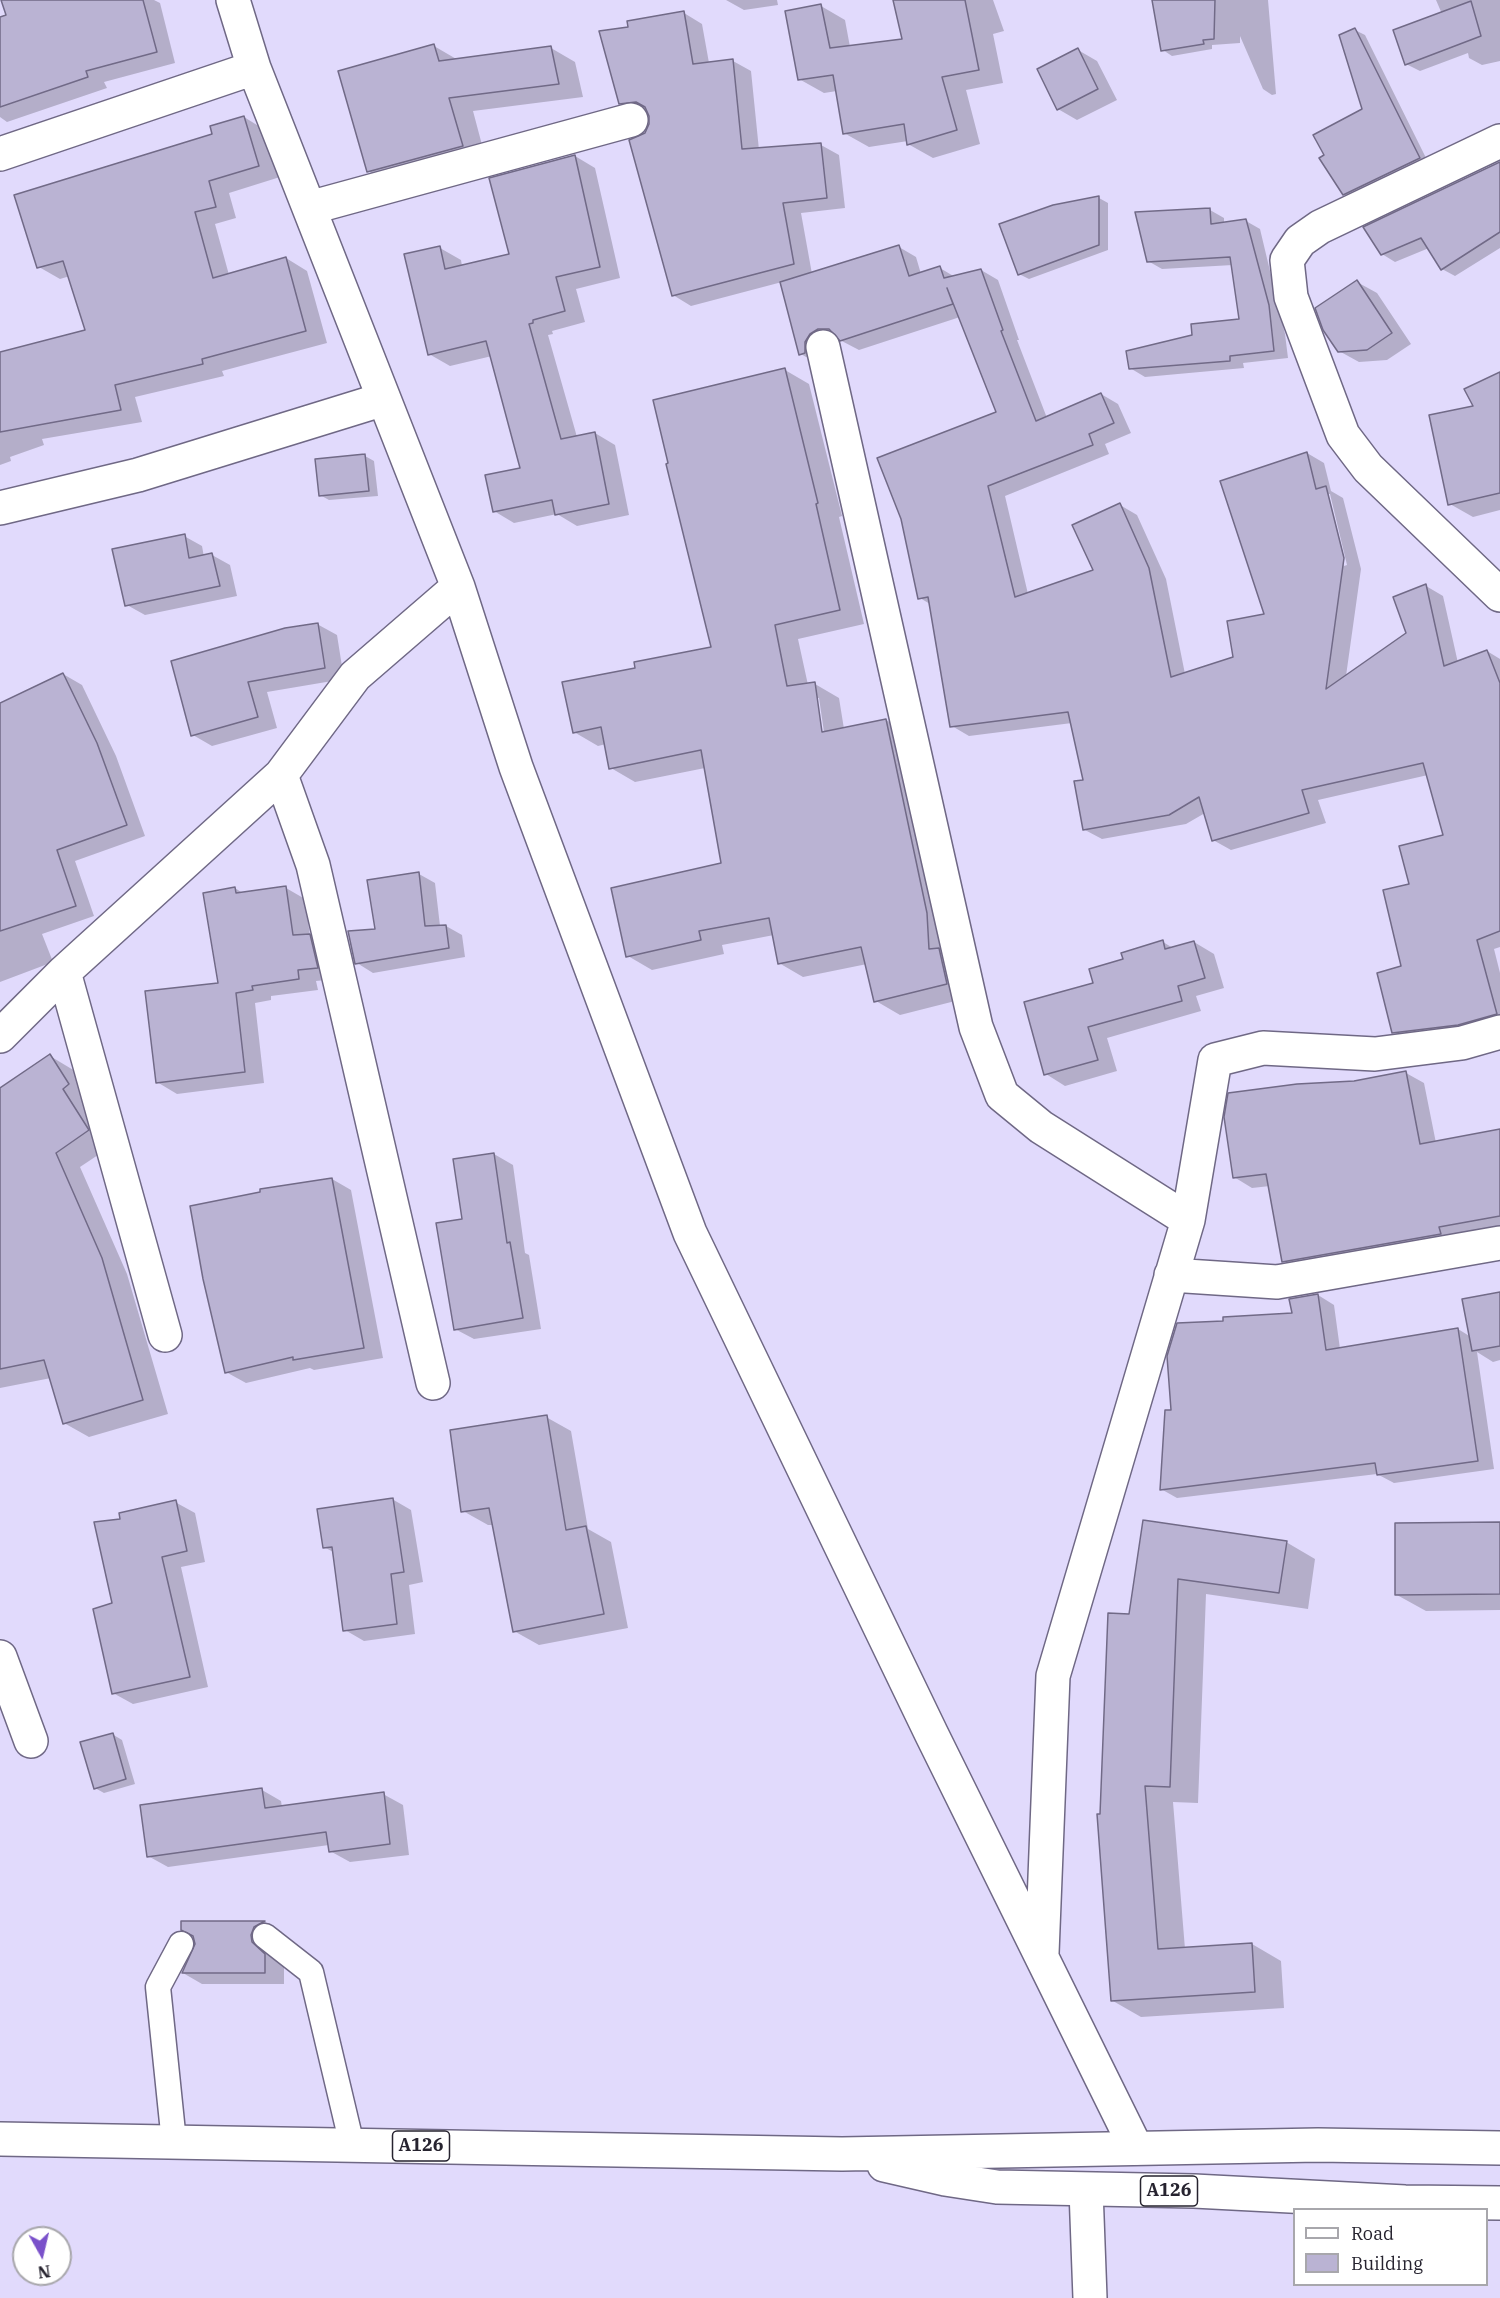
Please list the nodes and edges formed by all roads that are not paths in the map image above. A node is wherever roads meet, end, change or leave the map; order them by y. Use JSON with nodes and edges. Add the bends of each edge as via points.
{"nodes":[{"id":1,"x":233,"y":0,"type":"edge"},
{"id":2,"x":254,"y":68,"type":"junction"},
{"id":3,"x":631,"y":120,"type":"dead end"},
{"id":4,"x":1500,"y":141,"type":"edge"},
{"id":5,"x":0,"y":154,"type":"edge"},
{"id":6,"x":309,"y":208,"type":"junction"},
{"id":7,"x":824,"y":347,"type":"dead end"},
{"id":8,"x":384,"y":399,"type":"junction"},
{"id":9,"x":0,"y":508,"type":"edge"},
{"id":10,"x":458,"y":587,"type":"junction"},
{"id":11,"x":1500,"y":595,"type":"edge"},
{"id":12,"x":281,"y":775,"type":"junction"},
{"id":13,"x":64,"y":972,"type":"junction"},
{"id":14,"x":1500,"y":1032,"type":"edge"},
{"id":15,"x":0,"y":1036,"type":"edge"},
{"id":16,"x":1188,"y":1220,"type":"junction"},
{"id":17,"x":1500,"y":1243,"type":"edge"},
{"id":18,"x":1171,"y":1275,"type":"junction"},
{"id":19,"x":165,"y":1335,"type":"dead end"},
{"id":20,"x":432,"y":1383,"type":"dead end"},
{"id":21,"x":0,"y":1657,"type":"edge"},
{"id":22,"x":31,"y":1741,"type":"dead end"},
{"id":23,"x":265,"y":1936,"type":"dead end"},
{"id":24,"x":182,"y":1944,"type":"dead end"},
{"id":25,"x":1042,"y":1958,"type":"junction"},
{"id":26,"x":0,"y":2139,"type":"edge"},
{"id":27,"x":174,"y":2142,"type":"junction"},
{"id":28,"x":352,"y":2145,"type":"junction"},
{"id":29,"x":1136,"y":2148,"type":"junction"},
{"id":30,"x":1500,"y":2148,"type":"edge"},
{"id":31,"x":842,"y":2154,"type":"junction"},
{"id":32,"x":1086,"y":2190,"type":"junction"},
{"id":33,"x":1500,"y":2203,"type":"edge"},
{"id":34,"x":1090,"y":2298,"type":"edge"}],
"edges":[{"from":1,"to":2,"type":"main road"},
{"from":2,"to":5,"type":"main road"},
{"from":2,"to":6,"type":"main road"},
{"from":3,"to":6,"type":"main road"},
{"from":4,"to":11,"type":"main road","via":[[1320,227],[1300,241],[1287,260],[1291,297],[1343,435],[1368,468]]},
{"from":6,"to":8,"type":"main road"},
{"from":7,"to":16,"type":"main road","via":[[976,1027],[1002,1095],[1041,1127]]},
{"from":8,"to":9,"type":"main road","via":[[138,476]]},
{"from":8,"to":10,"type":"main road"},
{"from":10,"to":12,"type":"main road","via":[[355,676]]},
{"from":10,"to":25,"type":"main road","via":[[516,767],[690,1233]]},
{"from":12,"to":13,"type":"main road"},
{"from":12,"to":20,"type":"main road","via":[[313,865]]},
{"from":13,"to":15,"type":"main road"},
{"from":13,"to":19,"type":"main road"},
{"from":14,"to":16,"type":"main road","via":[[1462,1043],[1375,1054],[1263,1048],[1215,1060]]},
{"from":16,"to":18,"type":"main road"},
{"from":17,"to":18,"type":"main road","via":[[1277,1282]]},
{"from":18,"to":25,"type":"main road","via":[[1053,1676]]},
{"from":21,"to":22,"type":"main road"},
{"from":23,"to":28,"type":"lane","via":[[311,1972]]},
{"from":24,"to":27,"type":"lane","via":[[158,1987]]},
{"from":25,"to":29,"type":"main road"},
{"from":26,"to":27,"type":"main road","number":"A126"},
{"from":27,"to":28,"type":"main road","number":"A126"},
{"from":28,"to":31,"type":"main road","number":"A126"},
{"from":29,"to":30,"type":"main road","number":"A126"},
{"from":29,"to":31,"type":"main road","number":"A126"},
{"from":31,"to":32,"type":"main road","number":"A126","via":[[945,2180],[997,2187]]},
{"from":32,"to":33,"type":"main road","number":"A126"},
{"from":32,"to":34,"type":"main road"}]}
